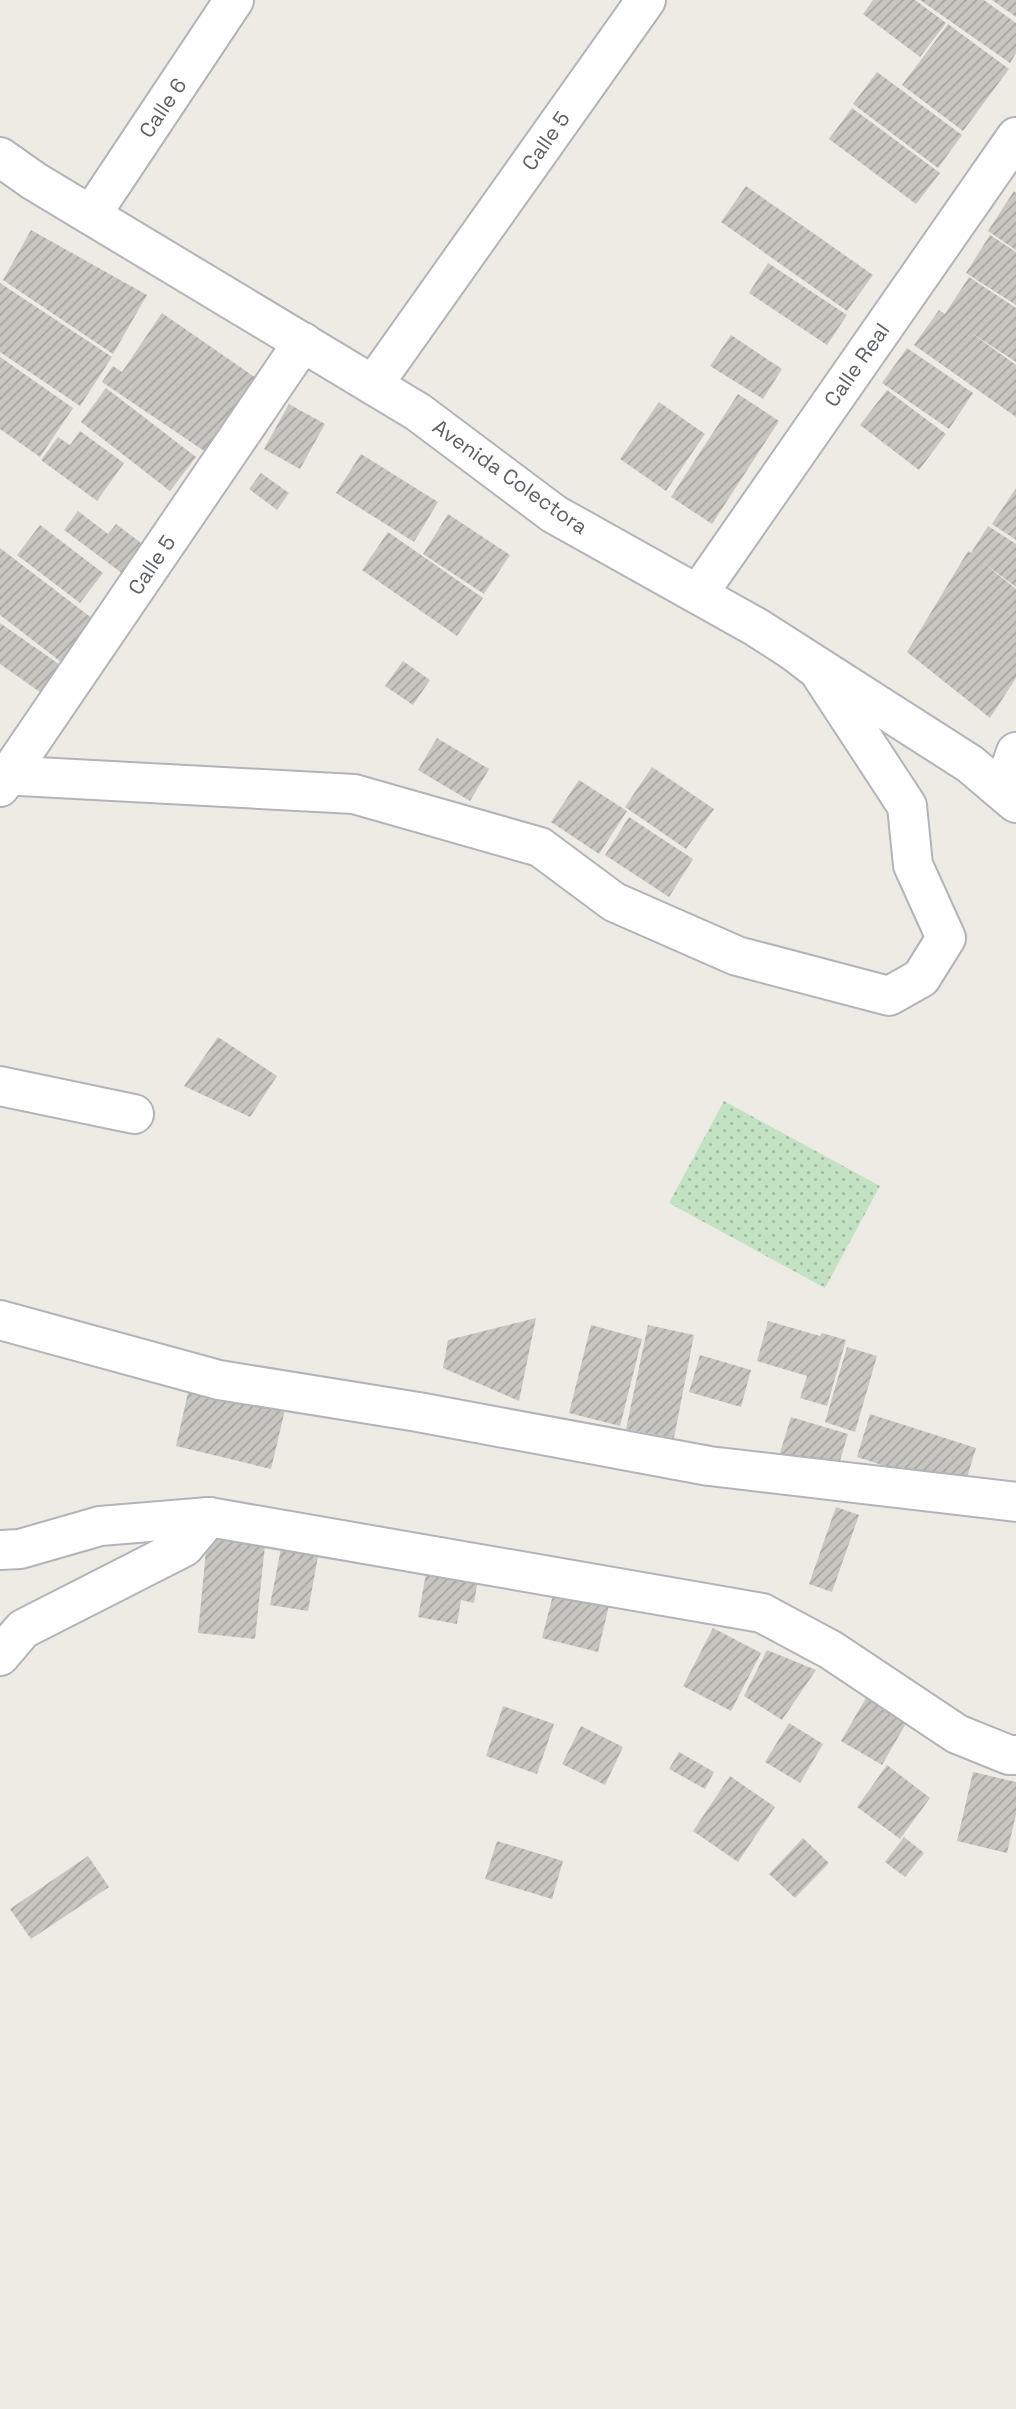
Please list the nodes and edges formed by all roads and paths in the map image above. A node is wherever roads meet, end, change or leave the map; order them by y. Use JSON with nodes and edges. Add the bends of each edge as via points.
{"nodes":[{"id":1,"x":234,"y":0,"type":"edge"},
{"id":2,"x":646,"y":0,"type":"edge"},
{"id":3,"x":1016,"y":137,"type":"edge"},
{"id":4,"x":0,"y":157,"type":"edge"},
{"id":5,"x":91,"y":215,"type":"junction"},
{"id":6,"x":303,"y":342,"type":"junction"},
{"id":7,"x":373,"y":385,"type":"junction"},
{"id":8,"x":698,"y":594,"type":"junction"},
{"id":9,"x":792,"y":650,"type":"junction"},
{"id":10,"x":1016,"y":752,"type":"edge"},
{"id":11,"x":3,"y":779,"type":"edge"},
{"id":12,"x":1009,"y":797,"type":"edge"},
{"id":13,"x":0,"y":1086,"type":"edge"},
{"id":14,"x":134,"y":1114,"type":"dead end"},
{"id":15,"x":0,"y":1320,"type":"edge"},
{"id":16,"x":1016,"y":1502,"type":"edge"},
{"id":17,"x":209,"y":1517,"type":"junction"},
{"id":18,"x":0,"y":1550,"type":"edge"},
{"id":19,"x":0,"y":1656,"type":"edge"},
{"id":20,"x":1016,"y":1755,"type":"edge"}],
"edges":[{"from":1,"to":5,"type":"street","name":"Calle 6"},
{"from":2,"to":7,"type":"street","name":"Calle 5"},
{"from":3,"to":8,"type":"street","name":"Calle Real"},
{"from":4,"to":5,"type":"street","name":"Avenida Colectora"},
{"from":5,"to":6,"type":"street","name":"Avenida Colectora"},
{"from":6,"to":7,"type":"street","name":"Avenida Colectora"},
{"from":6,"to":11,"type":"street","name":"Calle 5"},
{"from":7,"to":8,"type":"street","name":"Avenida Colectora","via":[[418,412],[554,514]]},
{"from":8,"to":9,"type":"street","name":"Avenida Colectora"},
{"from":9,"to":11,"type":"street","via":[[818,670],[907,806],[913,864],[946,938],[921,978],[889,996],[737,956],[614,902],[540,846],[354,793]]},
{"from":9,"to":12,"type":"street","name":"Avenida Colectora","via":[[970,764]]},
{"from":10,"to":12,"type":"street"},
{"from":13,"to":14,"type":"street"},
{"from":15,"to":16,"type":"street","via":[[219,1380],[709,1466]]},
{"from":17,"to":18,"type":"street","via":[[100,1526],[20,1549]]},
{"from":17,"to":19,"type":"street","via":[[184,1547],[23,1629]]},
{"from":17,"to":20,"type":"street","via":[[762,1613],[831,1650],[957,1734]]}]}
